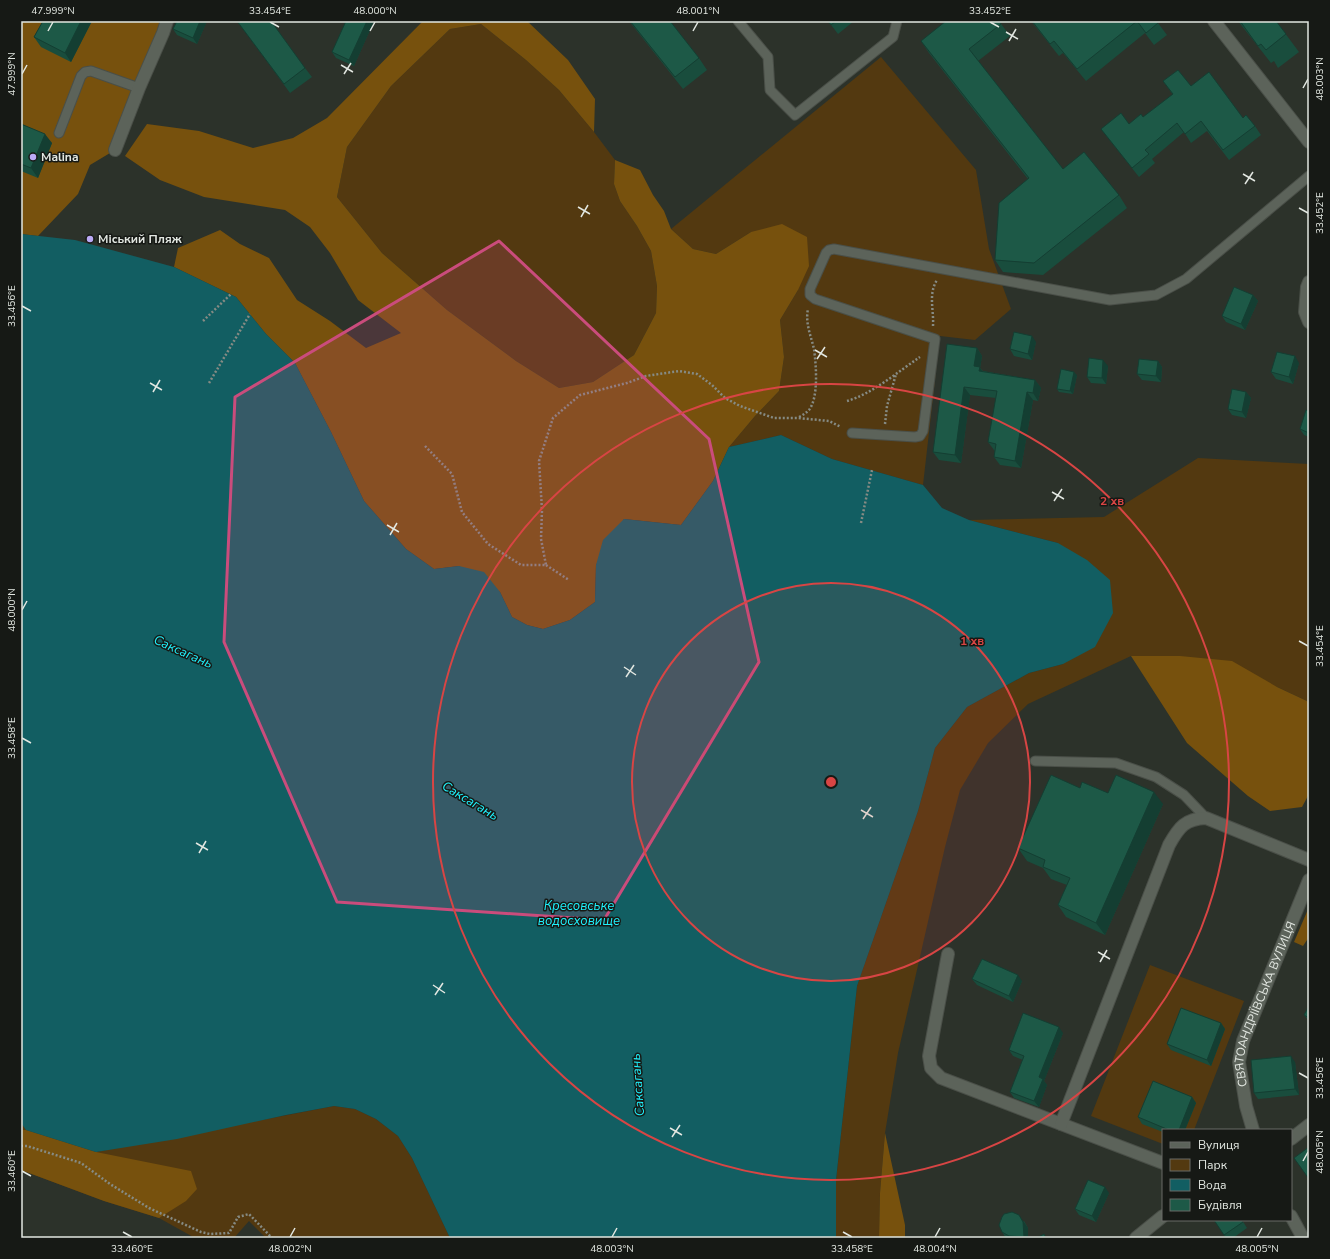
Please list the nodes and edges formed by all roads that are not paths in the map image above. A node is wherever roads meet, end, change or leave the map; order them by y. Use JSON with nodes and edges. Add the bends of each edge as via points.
{"nodes":[{"id":1,"x":167,"y":21,"type":"edge"},
{"id":2,"x":738,"y":21,"type":"edge"},
{"id":3,"x":897,"y":21,"type":"edge"},
{"id":4,"x":1214,"y":21,"type":"edge"},
{"id":5,"x":139,"y":88,"type":"junction"},
{"id":6,"x":59,"y":133,"type":"dead end"},
{"id":7,"x":1309,"y":142,"type":"edge"},
{"id":8,"x":115,"y":150,"type":"dead end"},
{"id":9,"x":1309,"y":176,"type":"edge"},
{"id":10,"x":1309,"y":282,"type":"edge"},
{"id":11,"x":1309,"y":322,"type":"edge"},
{"id":12,"x":852,"y":433,"type":"road end"},
{"id":13,"x":1035,"y":760,"type":"dead end"},
{"id":14,"x":1206,"y":818,"type":"junction"},
{"id":15,"x":1309,"y":860,"type":"edge"},
{"id":16,"x":1309,"y":880,"type":"edge"},
{"id":17,"x":948,"y":954,"type":"dead end"},
{"id":18,"x":1060,"y":1124,"type":"junction"},
{"id":19,"x":1309,"y":1125,"type":"edge"},
{"id":20,"x":1253,"y":1129,"type":"edge"},
{"id":21,"x":1292,"y":1138,"type":"edge"},
{"id":22,"x":1162,"y":1163,"type":"edge"},
{"id":23,"x":1162,"y":1217,"type":"edge"},
{"id":24,"x":1292,"y":1218,"type":"edge"},
{"id":25,"x":1136,"y":1238,"type":"edge"},
{"id":26,"x":1303,"y":1238,"type":"edge"}],
"edges":[{"from":1,"to":5,"type":"street"},
{"from":2,"to":3,"type":"lane","via":[[768,57],[770,90],[795,115],[893,37]]},
{"from":4,"to":7,"type":"street"},
{"from":5,"to":6,"type":"lane","via":[[91,71],[85,72],[81,76]]},
{"from":5,"to":8,"type":"street"},
{"from":9,"to":12,"type":"lane","via":[[1186,279],[1156,296],[1110,300],[829,250],[810,289],[810,295],[815,299],[935,339],[923,431],[920,436]]},
{"from":10,"to":11,"type":"street","via":[[1305,312]]},
{"from":13,"to":14,"type":"lane","via":[[1116,763],[1156,777],[1184,795]]},
{"from":14,"to":15,"type":"street"},
{"from":14,"to":18,"type":"street","via":[[1185,823],[1169,845]]},
{"from":16,"to":20,"type":"street","name":"СВЯТОАНДРІЇВСЬКА ВУЛИЦЯ","via":[[1243,1041],[1239,1062]]},
{"from":17,"to":18,"type":"street","via":[[929,1056],[931,1068],[941,1078]]},
{"from":18,"to":22,"type":"street"},
{"from":19,"to":21,"type":"street"},
{"from":23,"to":25,"type":"street"},
{"from":24,"to":26,"type":"street"}]}
